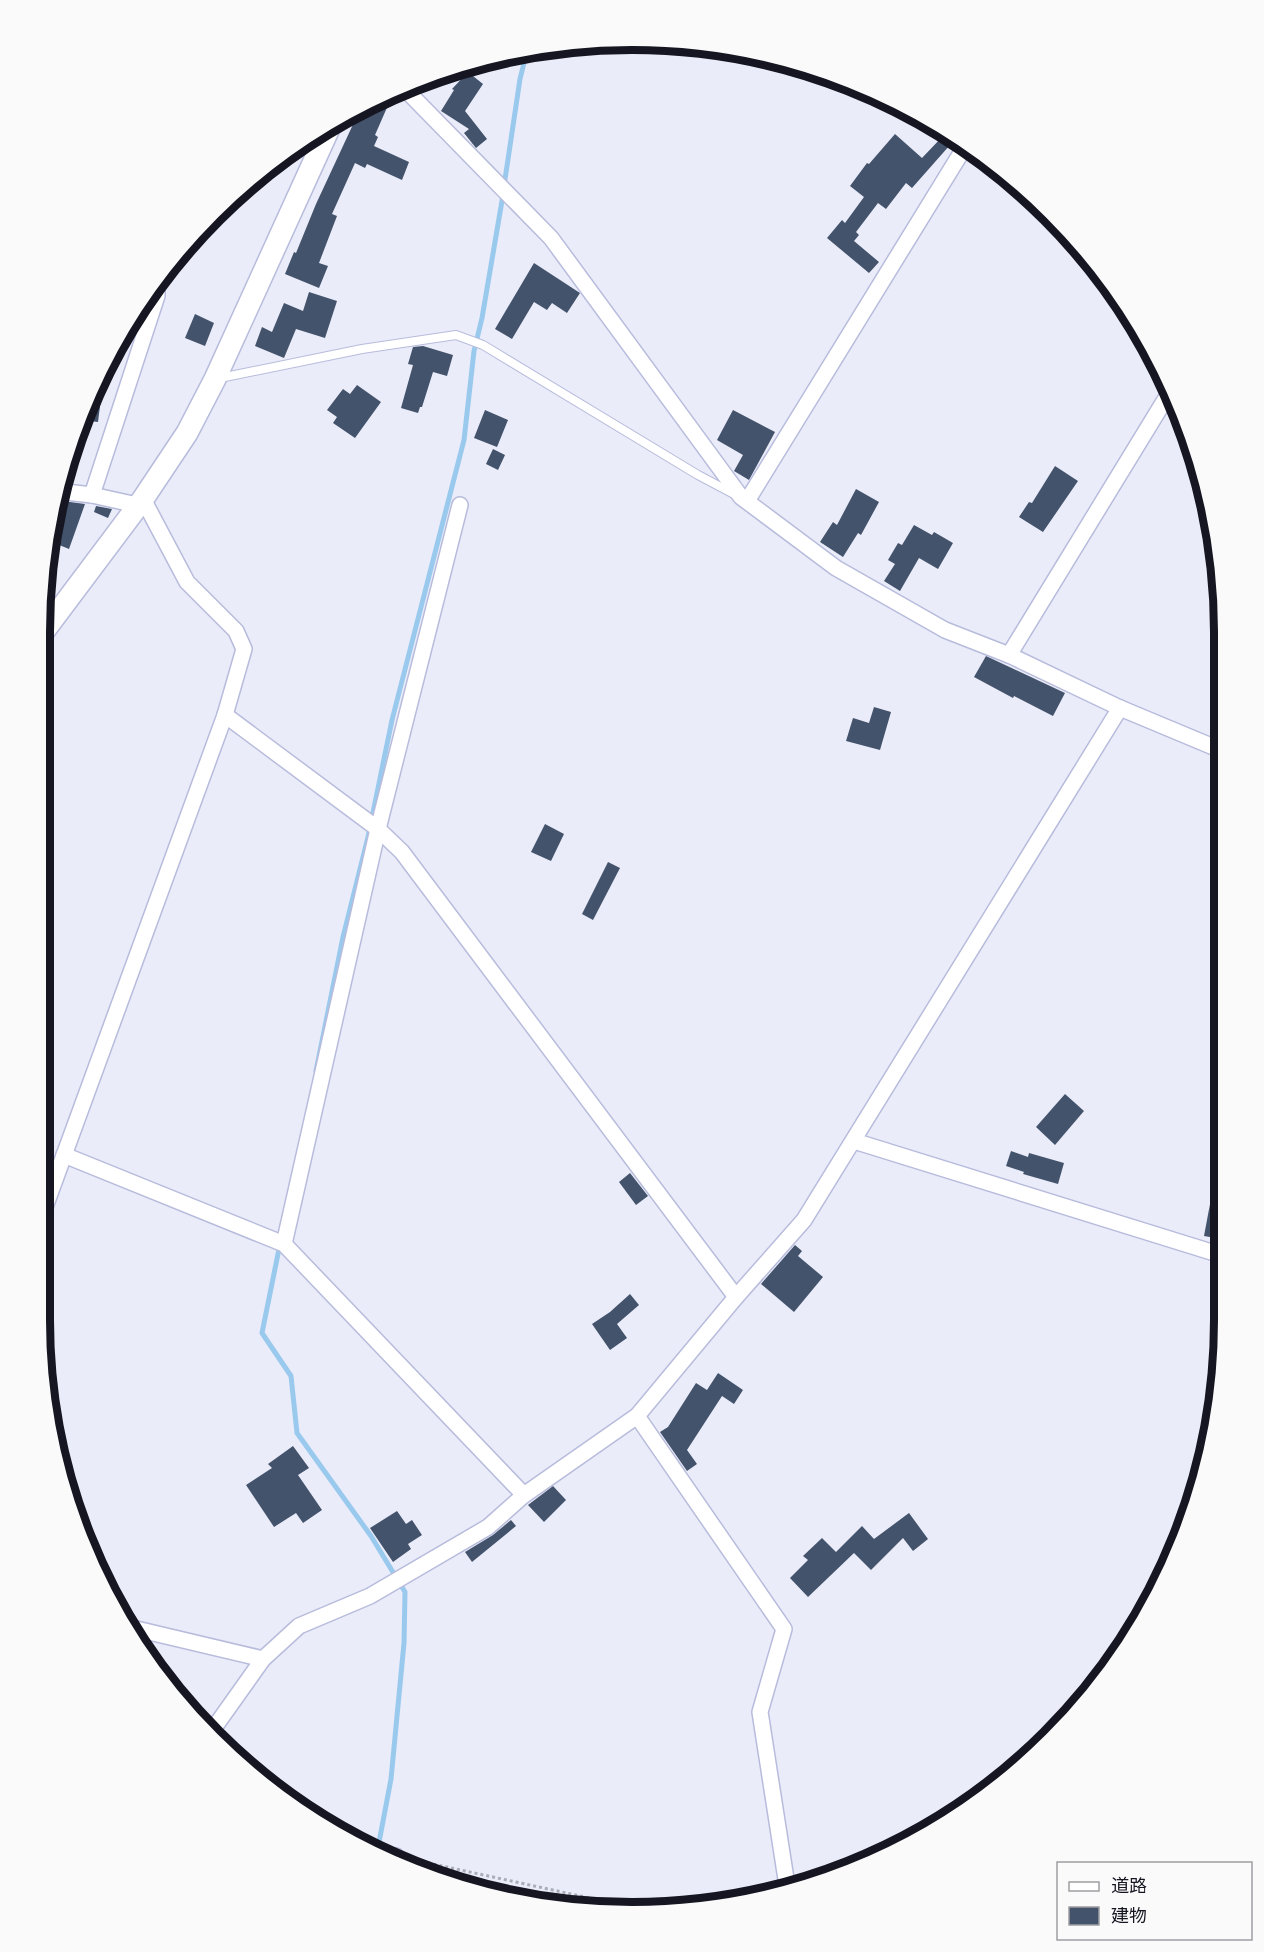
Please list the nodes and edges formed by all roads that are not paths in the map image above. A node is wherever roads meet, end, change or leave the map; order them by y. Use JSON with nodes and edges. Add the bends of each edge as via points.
{"nodes":[{"id":1,"x":410,"y":94,"type":"edge"},
{"id":2,"x":325,"y":138,"type":"edge"},
{"id":3,"x":962,"y":152,"type":"edge"},
{"id":4,"x":157,"y":295,"type":"edge"},
{"id":5,"x":215,"y":379,"type":"junction"},
{"id":6,"x":1165,"y":399,"type":"edge"},
{"id":7,"x":67,"y":491,"type":"edge"},
{"id":8,"x":92,"y":495,"type":"junction"},
{"id":9,"x":744,"y":499,"type":"junction"},
{"id":10,"x":140,"y":502,"type":"junction"},
{"id":11,"x":460,"y":504,"type":"dead end"},
{"id":12,"x":50,"y":623,"type":"edge"},
{"id":13,"x":1010,"y":655,"type":"junction"},
{"id":14,"x":1120,"y":708,"type":"junction"},
{"id":15,"x":225,"y":716,"type":"junction"},
{"id":16,"x":1214,"y":747,"type":"edge"},
{"id":17,"x":378,"y":829,"type":"junction"},
{"id":18,"x":854,"y":1141,"type":"junction"},
{"id":19,"x":64,"y":1155,"type":"junction"},
{"id":20,"x":50,"y":1194,"type":"edge"},
{"id":21,"x":284,"y":1244,"type":"junction"},
{"id":22,"x":1214,"y":1253,"type":"edge"},
{"id":23,"x":736,"y":1297,"type":"junction"},
{"id":24,"x":637,"y":1416,"type":"junction"},
{"id":25,"x":524,"y":1496,"type":"junction"},
{"id":26,"x":139,"y":1630,"type":"edge"},
{"id":27,"x":263,"y":1659,"type":"junction"},
{"id":28,"x":215,"y":1727,"type":"edge"},
{"id":29,"x":786,"y":1882,"type":"edge"}],
"edges":[{"from":1,"to":9,"type":"street","via":[[551,238]]},
{"from":2,"to":5,"type":"street"},
{"from":3,"to":9,"type":"street"},
{"from":4,"to":8,"type":"street"},
{"from":5,"to":9,"type":"lane","via":[[362,349],[456,335],[483,345]]},
{"from":5,"to":10,"type":"street","via":[[187,433]]},
{"from":6,"to":13,"type":"street"},
{"from":7,"to":8,"type":"street"},
{"from":8,"to":10,"type":"street"},
{"from":9,"to":13,"type":"street","via":[[836,568],[945,630]]},
{"from":10,"to":12,"type":"street"},
{"from":10,"to":15,"type":"street","via":[[187,582],[236,631],[243,648]]},
{"from":11,"to":17,"type":"street"},
{"from":13,"to":14,"type":"street"},
{"from":14,"to":16,"type":"street"},
{"from":14,"to":18,"type":"street"},
{"from":15,"to":17,"type":"street"},
{"from":15,"to":19,"type":"street"},
{"from":17,"to":21,"type":"street"},
{"from":17,"to":23,"type":"street","via":[[402,852]]},
{"from":18,"to":22,"type":"street"},
{"from":18,"to":23,"type":"street","via":[[804,1220]]},
{"from":19,"to":20,"type":"street"},
{"from":19,"to":21,"type":"street"},
{"from":21,"to":25,"type":"street"},
{"from":23,"to":24,"type":"street"},
{"from":24,"to":25,"type":"street"},
{"from":24,"to":29,"type":"street","via":[[784,1629],[760,1712]]},
{"from":25,"to":27,"type":"street","via":[[488,1527],[370,1596],[298,1626]]},
{"from":26,"to":27,"type":"street"},
{"from":27,"to":28,"type":"street"}]}
